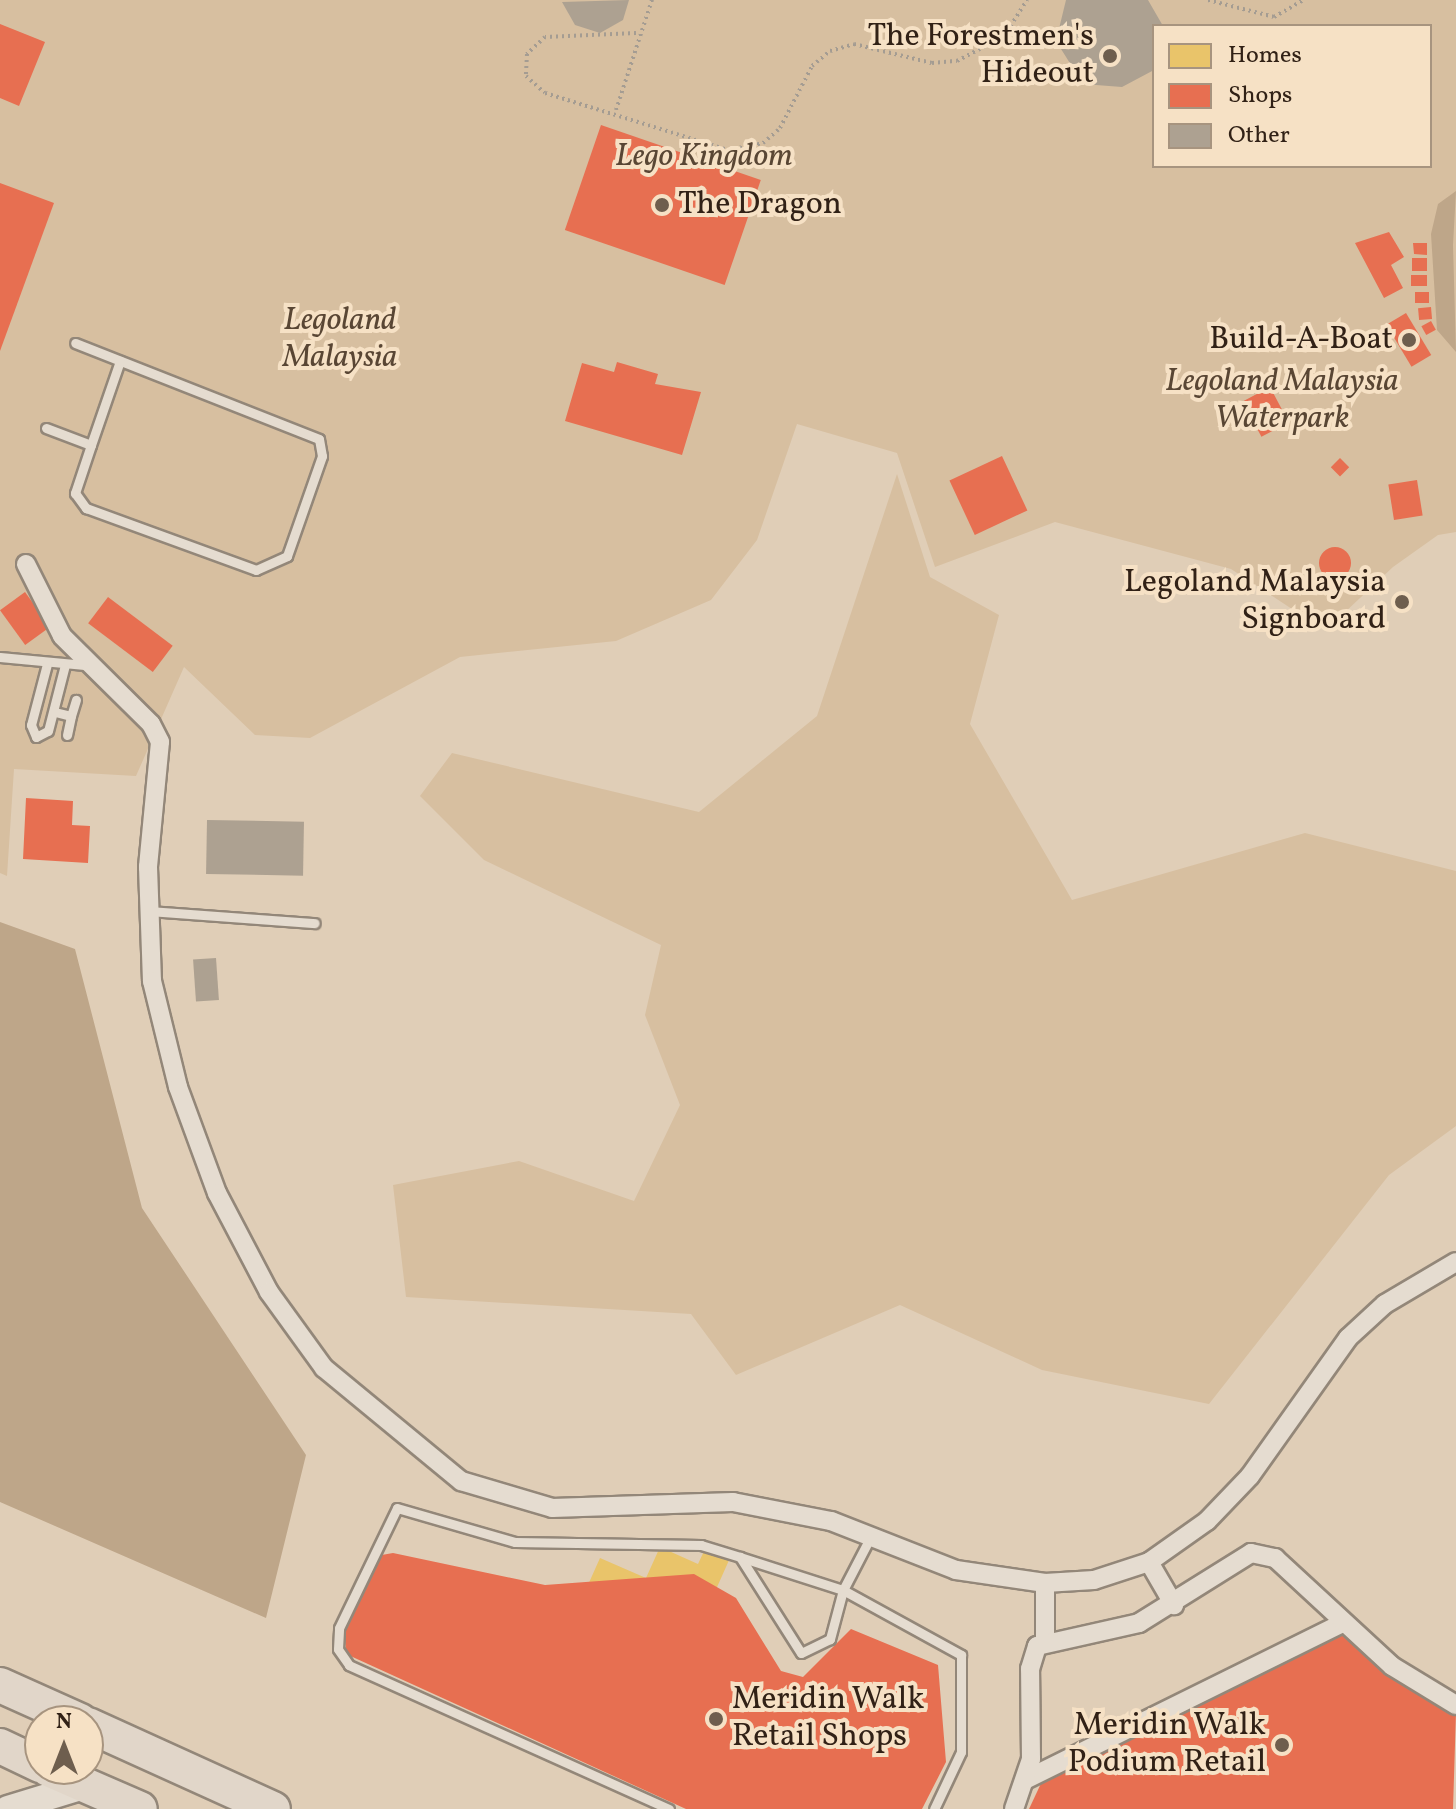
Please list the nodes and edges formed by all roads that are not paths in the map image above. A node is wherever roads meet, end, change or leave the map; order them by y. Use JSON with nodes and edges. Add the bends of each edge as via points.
{"nodes":[{"id":1,"x":75,"y":343,"type":"dead end"},
{"id":2,"x":120,"y":361,"type":"junction"},
{"id":3,"x":46,"y":428,"type":"dead end"},
{"id":4,"x":91,"y":445,"type":"junction"},
{"id":5,"x":26,"y":564,"type":"dead end"},
{"id":6,"x":0,"y":657,"type":"edge"},
{"id":7,"x":47,"y":664,"type":"junction"},
{"id":8,"x":65,"y":665,"type":"junction"},
{"id":9,"x":85,"y":665,"type":"junction"},
{"id":10,"x":76,"y":700,"type":"dead end"},
{"id":11,"x":55,"y":712,"type":"junction"},
{"id":12,"x":71,"y":716,"type":"junction"},
{"id":13,"x":67,"y":735,"type":"dead end"},
{"id":14,"x":150,"y":911,"type":"junction"},
{"id":15,"x":315,"y":923,"type":"dead end"},
{"id":16,"x":1456,"y":1262,"type":"edge"},
{"id":17,"x":871,"y":1536,"type":"junction"},
{"id":18,"x":740,"y":1557,"type":"junction"},
{"id":19,"x":1149,"y":1562,"type":"junction"},
{"id":20,"x":1045,"y":1583,"type":"junction"},
{"id":21,"x":843,"y":1590,"type":"junction"},
{"id":22,"x":1174,"y":1605,"type":"junction"},
{"id":23,"x":1343,"y":1623,"type":"junction"},
{"id":24,"x":1045,"y":1639,"type":"junction"},
{"id":25,"x":0,"y":1685,"type":"edge"},
{"id":26,"x":44,"y":1705,"type":"edge"},
{"id":27,"x":1456,"y":1705,"type":"edge"},
{"id":28,"x":104,"y":1732,"type":"edge"},
{"id":29,"x":0,"y":1746,"type":"edge"},
{"id":30,"x":24,"y":1757,"type":"edge"},
{"id":31,"x":1027,"y":1779,"type":"junction"},
{"id":32,"x":83,"y":1786,"type":"joint"},
{"id":33,"x":8,"y":1809,"type":"edge"},
{"id":34,"x":140,"y":1809,"type":"edge"},
{"id":35,"x":273,"y":1809,"type":"edge"},
{"id":36,"x":669,"y":1809,"type":"edge"},
{"id":37,"x":934,"y":1809,"type":"edge"},
{"id":38,"x":1014,"y":1809,"type":"edge"}],
"edges":[{"from":1,"to":2,"type":"lane"},
{"from":2,"to":4,"type":"lane"},
{"from":2,"to":4,"type":"lane","via":[[319,439],[322,456],[287,556],[256,570],[86,508],[75,493]]},
{"from":3,"to":4,"type":"lane"},
{"from":5,"to":9,"type":"street","via":[[42,603]]},
{"from":6,"to":7,"type":"lane"},
{"from":7,"to":8,"type":"lane"},
{"from":7,"to":11,"type":"lane","via":[[31,733],[48,731]]},
{"from":8,"to":9,"type":"lane"},
{"from":8,"to":11,"type":"lane"},
{"from":9,"to":14,"type":"street","via":[[151,724],[160,764]]},
{"from":10,"to":12,"type":"lane"},
{"from":11,"to":12,"type":"lane"},
{"from":12,"to":13,"type":"lane"},
{"from":14,"to":15,"type":"lane"},
{"from":14,"to":17,"type":"street","via":[[152,981],[178,1087],[217,1193],[269,1292],[324,1368],[394,1431],[461,1481],[552,1508],[733,1502]]},
{"from":16,"to":19,"type":"street","via":[[1385,1304],[1348,1338],[1250,1476],[1207,1521]]},
{"from":17,"to":20,"type":"street","via":[[956,1570]]},
{"from":17,"to":21,"type":"lane"},
{"from":18,"to":21,"type":"lane"},
{"from":18,"to":21,"type":"lane","via":[[801,1653],[830,1639]]},
{"from":18,"to":36,"type":"lane","via":[[701,1545],[515,1542],[397,1508],[339,1628],[338,1649],[349,1665]]},
{"from":19,"to":20,"type":"street","via":[[1094,1580]]},
{"from":19,"to":22,"type":"street"},
{"from":20,"to":24,"type":"street"},
{"from":21,"to":37,"type":"lane","via":[[961,1655],[961,1752]]},
{"from":22,"to":23,"type":"street","via":[[1260,1552]]},
{"from":22,"to":24,"type":"street","via":[[1139,1623]]},
{"from":23,"to":27,"type":"street","via":[[1392,1666]]},
{"from":23,"to":31,"type":"street"},
{"from":24,"to":31,"type":"street","via":[[1030,1669]]},
{"from":25,"to":26,"type":"highway"},
{"from":28,"to":35,"type":"highway"},
{"from":29,"to":30,"type":"highway"},
{"from":31,"to":38,"type":"street"},
{"from":32,"to":33,"type":"street"},
{"from":32,"to":34,"type":"highway"}]}
